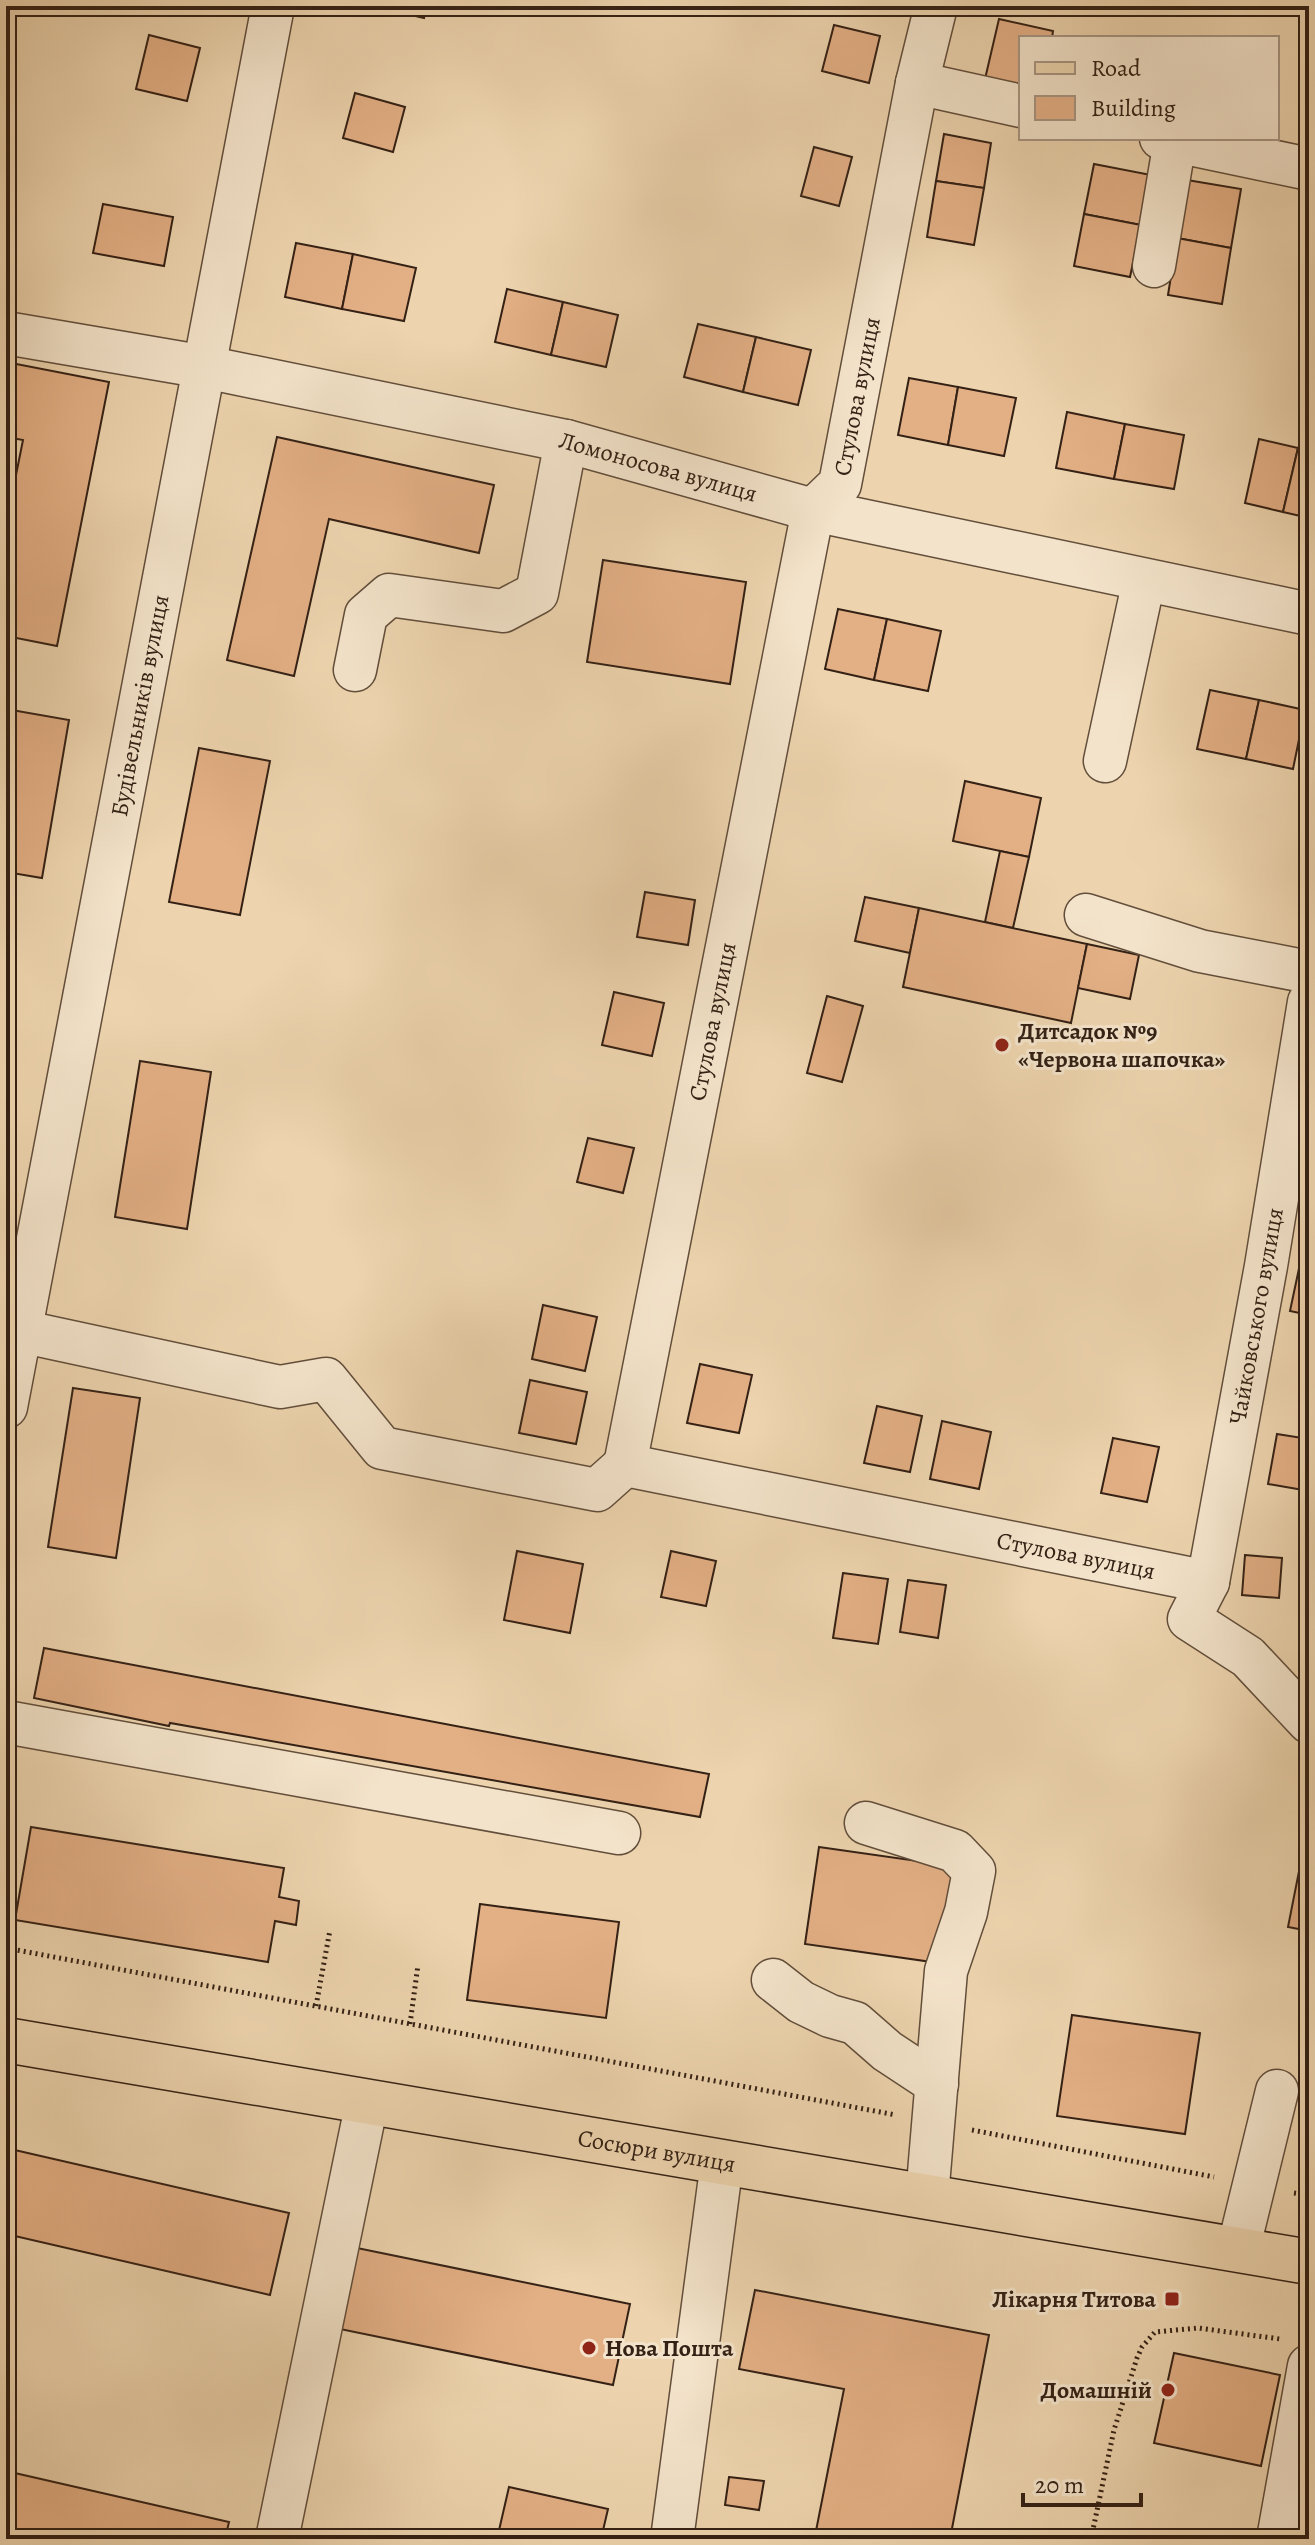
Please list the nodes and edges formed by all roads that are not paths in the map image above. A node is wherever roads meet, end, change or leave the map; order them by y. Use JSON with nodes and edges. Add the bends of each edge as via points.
{"nodes":[{"id":1,"x":273,"y":6,"type":"edge"},
{"id":2,"x":936,"y":6,"type":"edge"},
{"id":3,"x":917,"y":83,"type":"junction"},
{"id":4,"x":1019,"y":106,"type":"edge"},
{"id":5,"x":1168,"y":140,"type":"edge"},
{"id":6,"x":1309,"y":169,"type":"edge"},
{"id":7,"x":1154,"y":266,"type":"dead end"},
{"id":8,"x":6,"y":333,"type":"edge"},
{"id":9,"x":205,"y":367,"type":"junction"},
{"id":10,"x":566,"y":441,"type":"junction"},
{"id":11,"x":813,"y":510,"type":"junction"},
{"id":12,"x":1144,"y":580,"type":"junction"},
{"id":13,"x":1309,"y":614,"type":"edge"},
{"id":14,"x":355,"y":670,"type":"dead end"},
{"id":15,"x":1105,"y":761,"type":"dead end"},
{"id":16,"x":1086,"y":915,"type":"dead end"},
{"id":17,"x":1309,"y":972,"type":"edge"},
{"id":18,"x":1309,"y":1002,"type":"edge"},
{"id":19,"x":20,"y":1331,"type":"junction"},
{"id":20,"x":6,"y":1407,"type":"edge"},
{"id":21,"x":625,"y":1465,"type":"junction"},
{"id":22,"x":1088,"y":1558,"type":"junction"},
{"id":23,"x":1208,"y":1582,"type":"junction"},
{"id":24,"x":1189,"y":1619,"type":"junction"},
{"id":25,"x":1264,"y":1675,"type":"junction"},
{"id":26,"x":1309,"y":1682,"type":"edge"},
{"id":27,"x":6,"y":1722,"type":"edge"},
{"id":28,"x":1309,"y":1722,"type":"edge"},
{"id":29,"x":866,"y":1823,"type":"dead end"},
{"id":30,"x":619,"y":1833,"type":"dead end"},
{"id":31,"x":773,"y":1980,"type":"dead end"},
{"id":32,"x":6,"y":2040,"type":"edge"},
{"id":33,"x":1277,"y":2091,"type":"dead end"},
{"id":34,"x":367,"y":2102,"type":"junction"},
{"id":35,"x":935,"y":2103,"type":"junction"},
{"id":36,"x":722,"y":2162,"type":"junction"},
{"id":37,"x":927,"y":2197,"type":"junction"},
{"id":38,"x":1238,"y":2250,"type":"junction"},
{"id":39,"x":1309,"y":2262,"type":"edge"},
{"id":40,"x":1301,"y":2353,"type":"edge"},
{"id":41,"x":277,"y":2539,"type":"edge"},
{"id":42,"x":672,"y":2539,"type":"edge"},
{"id":43,"x":1278,"y":2539,"type":"edge"}],
"edges":[{"from":1,"to":9,"type":"street","name":"Будівельників вулиця"},
{"from":2,"to":3,"type":"street","name":"Стулова вулиця"},
{"from":3,"to":4,"type":"street"},
{"from":3,"to":11,"type":"street","name":"Стулова вулиця","via":[[840,484]]},
{"from":5,"to":6,"type":"street"},
{"from":5,"to":7,"type":"street"},
{"from":8,"to":9,"type":"street","name":"Ломоносова вулиця"},
{"from":9,"to":10,"type":"street","name":"Ломоносова вулиця"},
{"from":9,"to":19,"type":"street","name":"Будівельників вулиця"},
{"from":10,"to":11,"type":"street","name":"Ломоносова вулиця"},
{"from":10,"to":14,"type":"street","via":[[537,593],[503,611],[389,595],[366,615]]},
{"from":11,"to":12,"type":"street","name":"Ломоносова вулиця"},
{"from":11,"to":21,"type":"street","name":"Стулова вулиця"},
{"from":12,"to":13,"type":"street","name":"Ломоносова вулиця"},
{"from":12,"to":15,"type":"street"},
{"from":16,"to":17,"type":"street","via":[[1200,951]]},
{"from":18,"to":23,"type":"street","name":"Чайковського вулиця"},
{"from":19,"to":20,"type":"street","name":"Будівельників вулиця"},
{"from":19,"to":21,"type":"street","via":[[280,1387],[326,1379],[382,1448],[597,1490]]},
{"from":21,"to":22,"type":"street","name":"Стулова вулиця"},
{"from":22,"to":23,"type":"street","name":"Стулова вулиця"},
{"from":22,"to":24,"type":"street"},
{"from":23,"to":24,"type":"street","name":"Чайковського вулиця"},
{"from":24,"to":25,"type":"street","via":[[1248,1657]]},
{"from":25,"to":26,"type":"street"},
{"from":25,"to":28,"type":"street"},
{"from":27,"to":30,"type":"street"},
{"from":29,"to":35,"type":"street","via":[[955,1851],[974,1871],[946,1971]]},
{"from":31,"to":35,"type":"street","via":[[801,2002],[855,2023]]},
{"from":32,"to":34,"type":"main road","name":"Сосюри вулиця"},
{"from":33,"to":38,"type":"street"},
{"from":34,"to":36,"type":"main road","name":"Сосюри вулиця"},
{"from":34,"to":41,"type":"street"},
{"from":35,"to":37,"type":"street"},
{"from":36,"to":37,"type":"main road","name":"Сосюри вулиця"},
{"from":36,"to":42,"type":"street"},
{"from":37,"to":38,"type":"main road","name":"Сосюри вулиця"},
{"from":38,"to":39,"type":"main road","name":"Сосюри вулиця"},
{"from":40,"to":43,"type":"street"}]}
